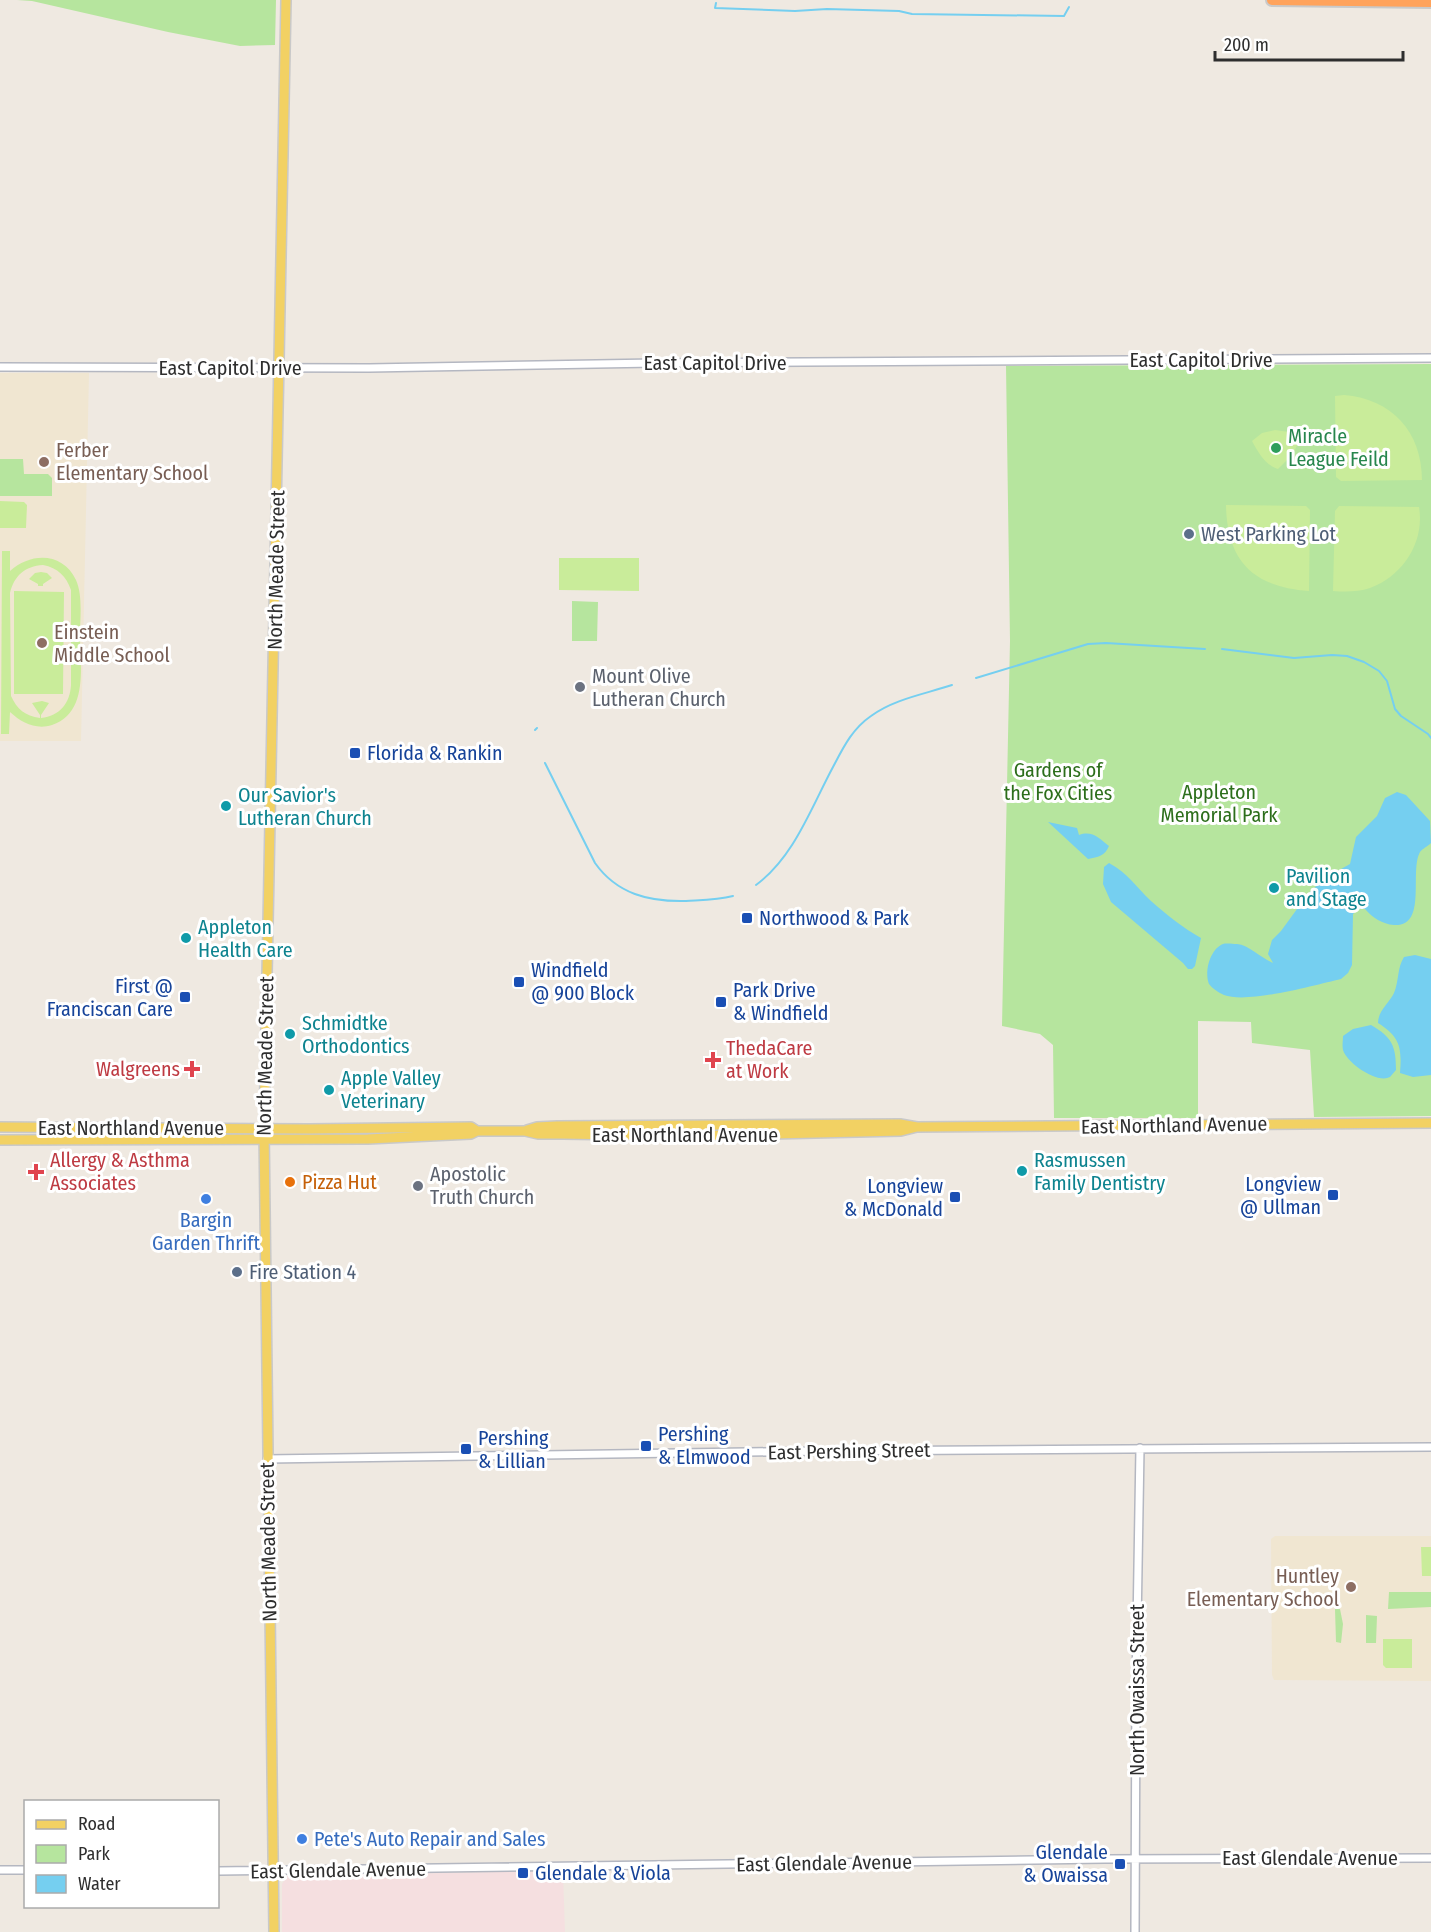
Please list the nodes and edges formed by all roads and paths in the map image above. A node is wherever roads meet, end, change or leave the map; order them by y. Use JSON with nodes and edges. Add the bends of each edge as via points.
{"nodes":[{"id":1,"x":286,"y":0,"type":"edge"},
{"id":2,"x":1272,"y":0,"type":"edge"},
{"id":3,"x":1402,"y":2,"type":"junction"},
{"id":4,"x":1431,"y":2,"type":"edge"},
{"id":5,"x":1431,"y":7,"type":"edge"},
{"id":6,"x":1431,"y":358,"type":"edge"},
{"id":7,"x":0,"y":368,"type":"edge"},
{"id":8,"x":280,"y":369,"type":"junction"},
{"id":9,"x":1431,"y":1123,"type":"edge"},
{"id":10,"x":0,"y":1127,"type":"edge"},
{"id":11,"x":264,"y":1129,"type":"junction"},
{"id":12,"x":477,"y":1131,"type":"junction"},
{"id":13,"x":0,"y":1140,"type":"edge"},
{"id":14,"x":264,"y":1140,"type":"junction"},
{"id":15,"x":1431,"y":1447,"type":"edge"},
{"id":16,"x":1140,"y":1448,"type":"junction"},
{"id":17,"x":267,"y":1459,"type":"junction"},
{"id":18,"x":1431,"y":1858,"type":"edge"},
{"id":19,"x":1136,"y":1859,"type":"junction"},
{"id":20,"x":0,"y":1870,"type":"edge"},
{"id":21,"x":24,"y":1870,"type":"edge"},
{"id":22,"x":273,"y":1870,"type":"junction"},
{"id":23,"x":219,"y":1871,"type":"edge"},
{"id":24,"x":274,"y":1932,"type":"edge"},
{"id":25,"x":1135,"y":1932,"type":"edge"}],
"edges":[{"from":1,"to":8,"type":"main road","name":"North Meade Street"},
{"from":2,"to":3,"type":"highway"},
{"from":3,"to":4,"type":"highway"},
{"from":3,"to":5,"type":"highway"},
{"from":6,"to":8,"type":"street","name":"East Capitol Drive"},
{"from":7,"to":8,"type":"street","name":"East Capitol Drive"},
{"from":8,"to":11,"type":"main road","name":"North Meade Street"},
{"from":9,"to":12,"type":"main road","name":"East Northland Avenue","via":[[917,1127],[901,1131],[684,1136]]},
{"from":10,"to":11,"type":"main road","name":"East Northland Avenue"},
{"from":11,"to":12,"type":"main road","name":"East Northland Avenue","via":[[471,1127]]},
{"from":11,"to":14,"type":"main road","name":"North Meade Street"},
{"from":12,"to":14,"type":"main road","name":"East Northland Avenue","via":[[388,1139]]},
{"from":13,"to":14,"type":"main road","name":"East Northland Avenue"},
{"from":14,"to":17,"type":"main road","name":"North Meade Street"},
{"from":15,"to":16,"type":"street","name":"East Pershing Street"},
{"from":16,"to":17,"type":"street","name":"East Pershing Street"},
{"from":16,"to":19,"type":"street","name":"North Owaissa Street"},
{"from":17,"to":22,"type":"main road","name":"North Meade Street"},
{"from":18,"to":19,"type":"street","name":"East Glendale Avenue"},
{"from":19,"to":22,"type":"street","name":"East Glendale Avenue"},
{"from":19,"to":25,"type":"street","name":"North Owaissa Street"},
{"from":20,"to":21,"type":"street"},
{"from":22,"to":23,"type":"street","name":"East Glendale Avenue"},
{"from":22,"to":24,"type":"main road","name":"North Meade Street"}]}
